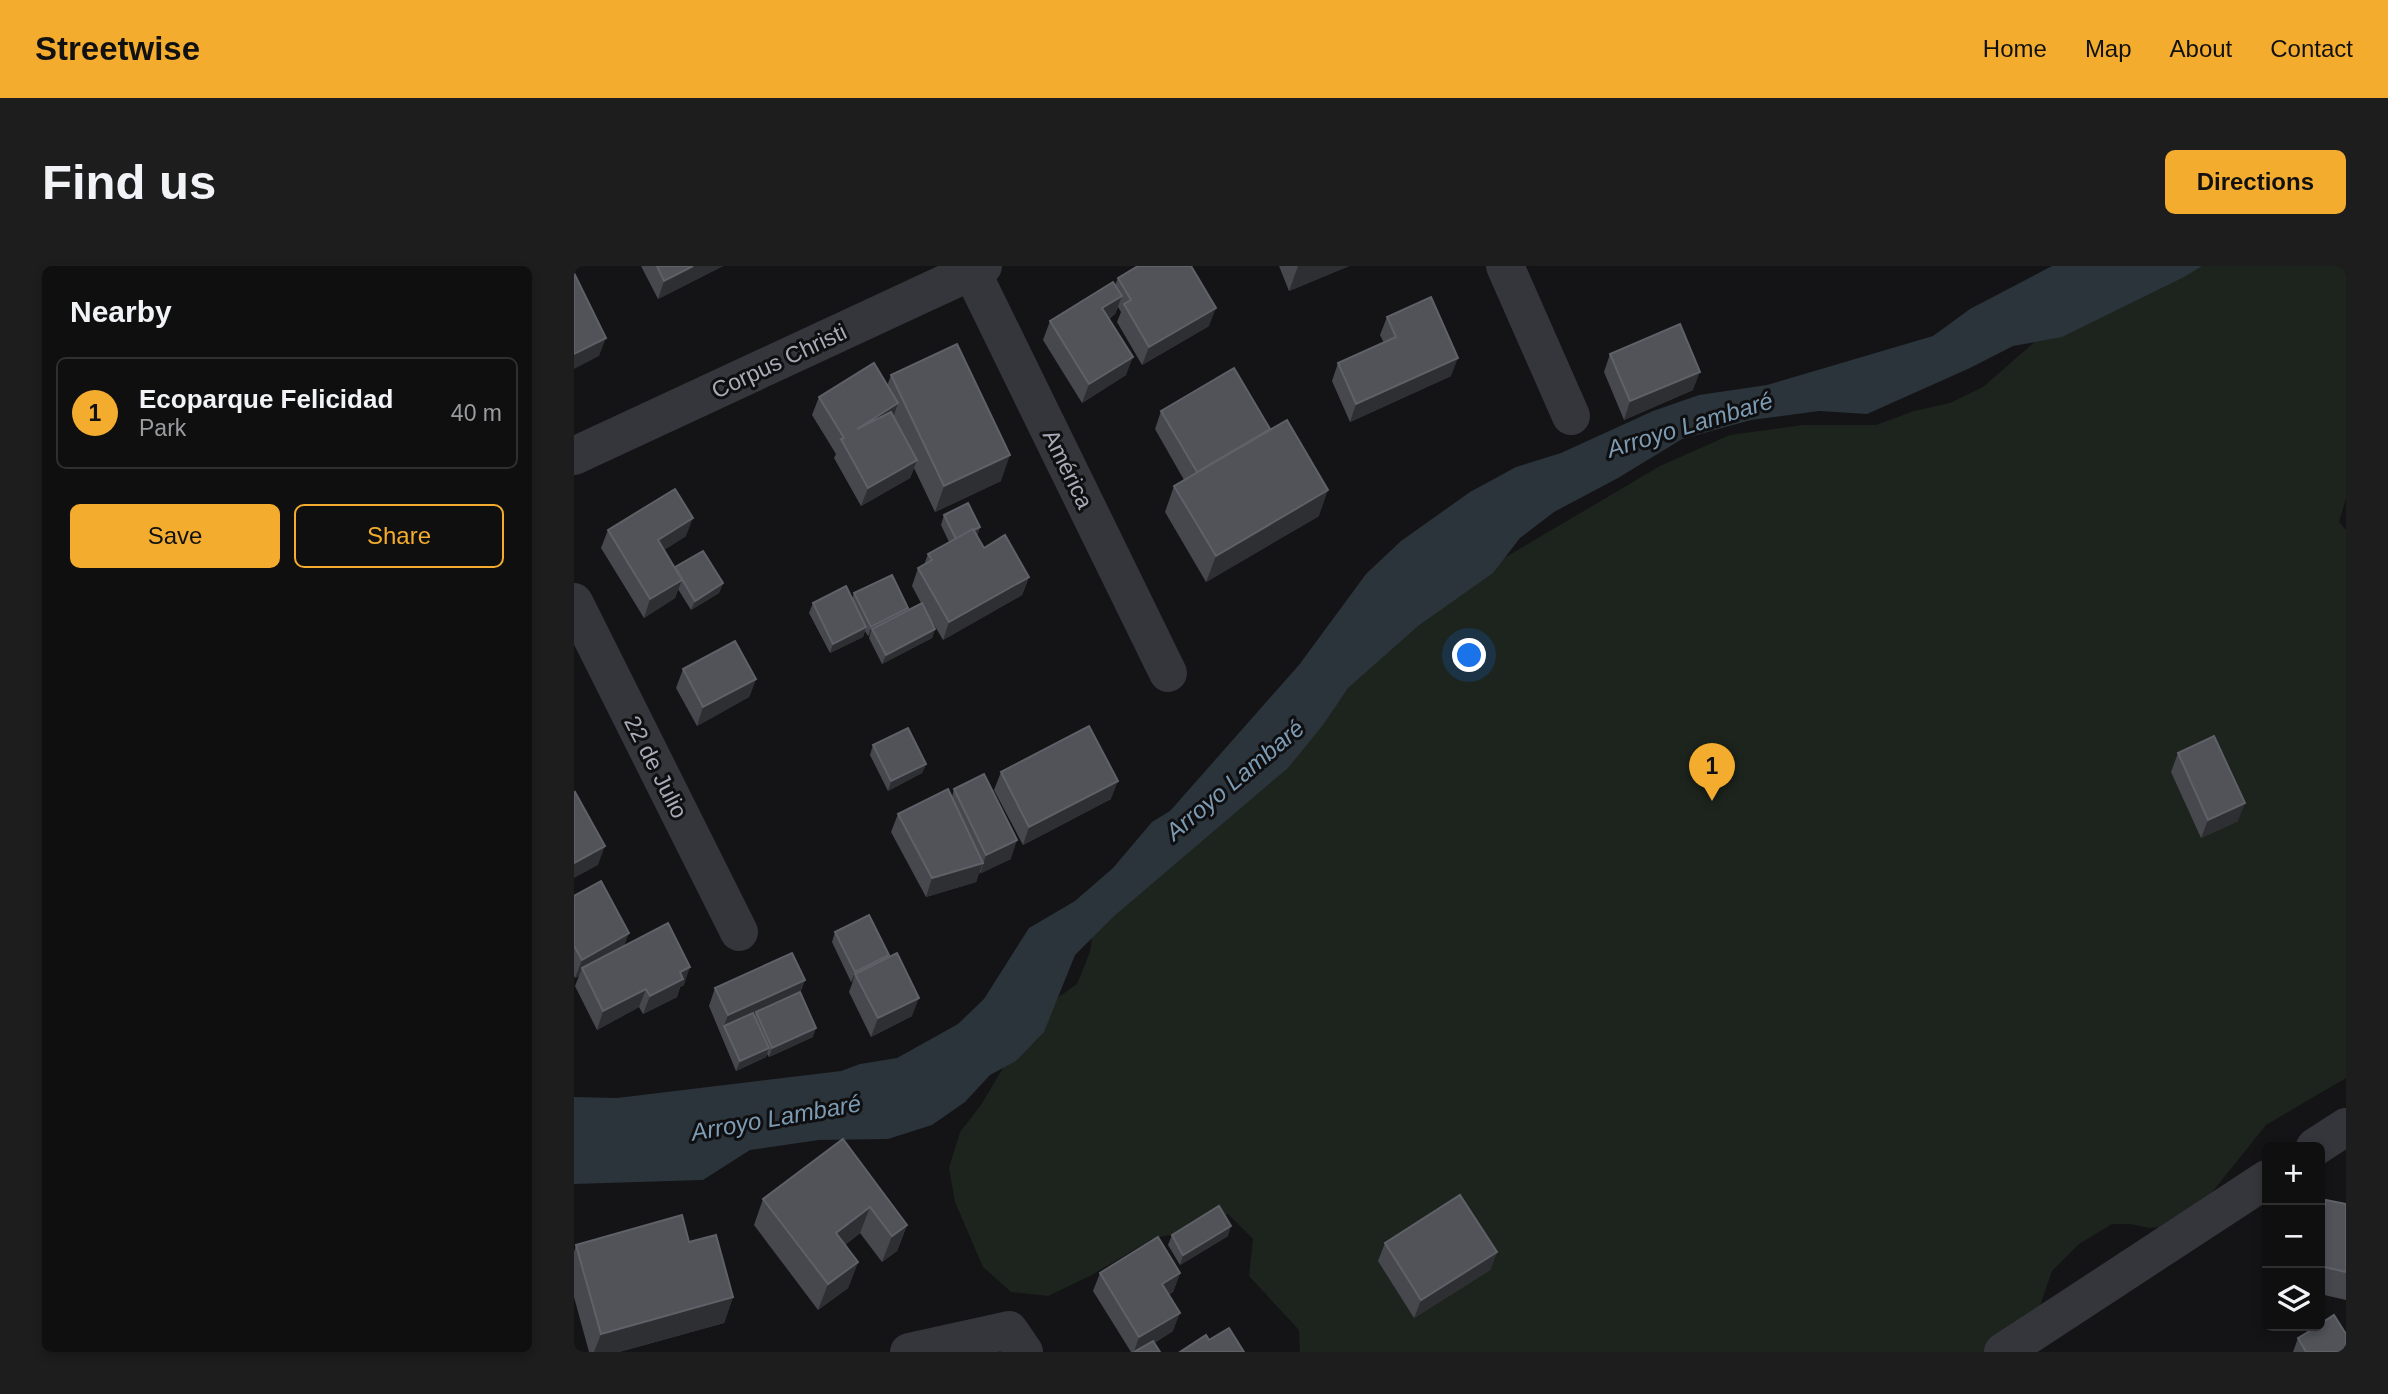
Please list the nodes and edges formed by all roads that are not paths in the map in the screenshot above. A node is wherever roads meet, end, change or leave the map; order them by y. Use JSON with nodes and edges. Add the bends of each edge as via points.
{"nodes":[{"id":1,"x":1505,"y":266,"type":"edge"},
{"id":2,"x":975,"y":268,"type":"edge"},
{"id":3,"x":1572,"y":416,"type":"dead end"},
{"id":4,"x":574,"y":456,"type":"edge"},
{"id":5,"x":574,"y":602,"type":"edge"},
{"id":6,"x":1168,"y":673,"type":"dead end"},
{"id":7,"x":739,"y":932,"type":"dead end"},
{"id":8,"x":2346,"y":1127,"type":"edge"},
{"id":9,"x":2323,"y":1142,"type":"edge"},
{"id":10,"x":2262,"y":1182,"type":"edge"},
{"id":11,"x":909,"y":1352,"type":"edge"},
{"id":12,"x":1024,"y":1352,"type":"edge"},
{"id":13,"x":2003,"y":1352,"type":"edge"}],
"edges":[{"from":1,"to":3,"type":"street"},
{"from":2,"to":4,"type":"street","name":"Corpus Christi"},
{"from":2,"to":6,"type":"street","name":"América"},
{"from":5,"to":7,"type":"street","name":"22 de Julio"},
{"from":8,"to":9,"type":"street"},
{"from":10,"to":13,"type":"street"},
{"from":11,"to":12,"type":"street","via":[[1009,1330]]}]}
